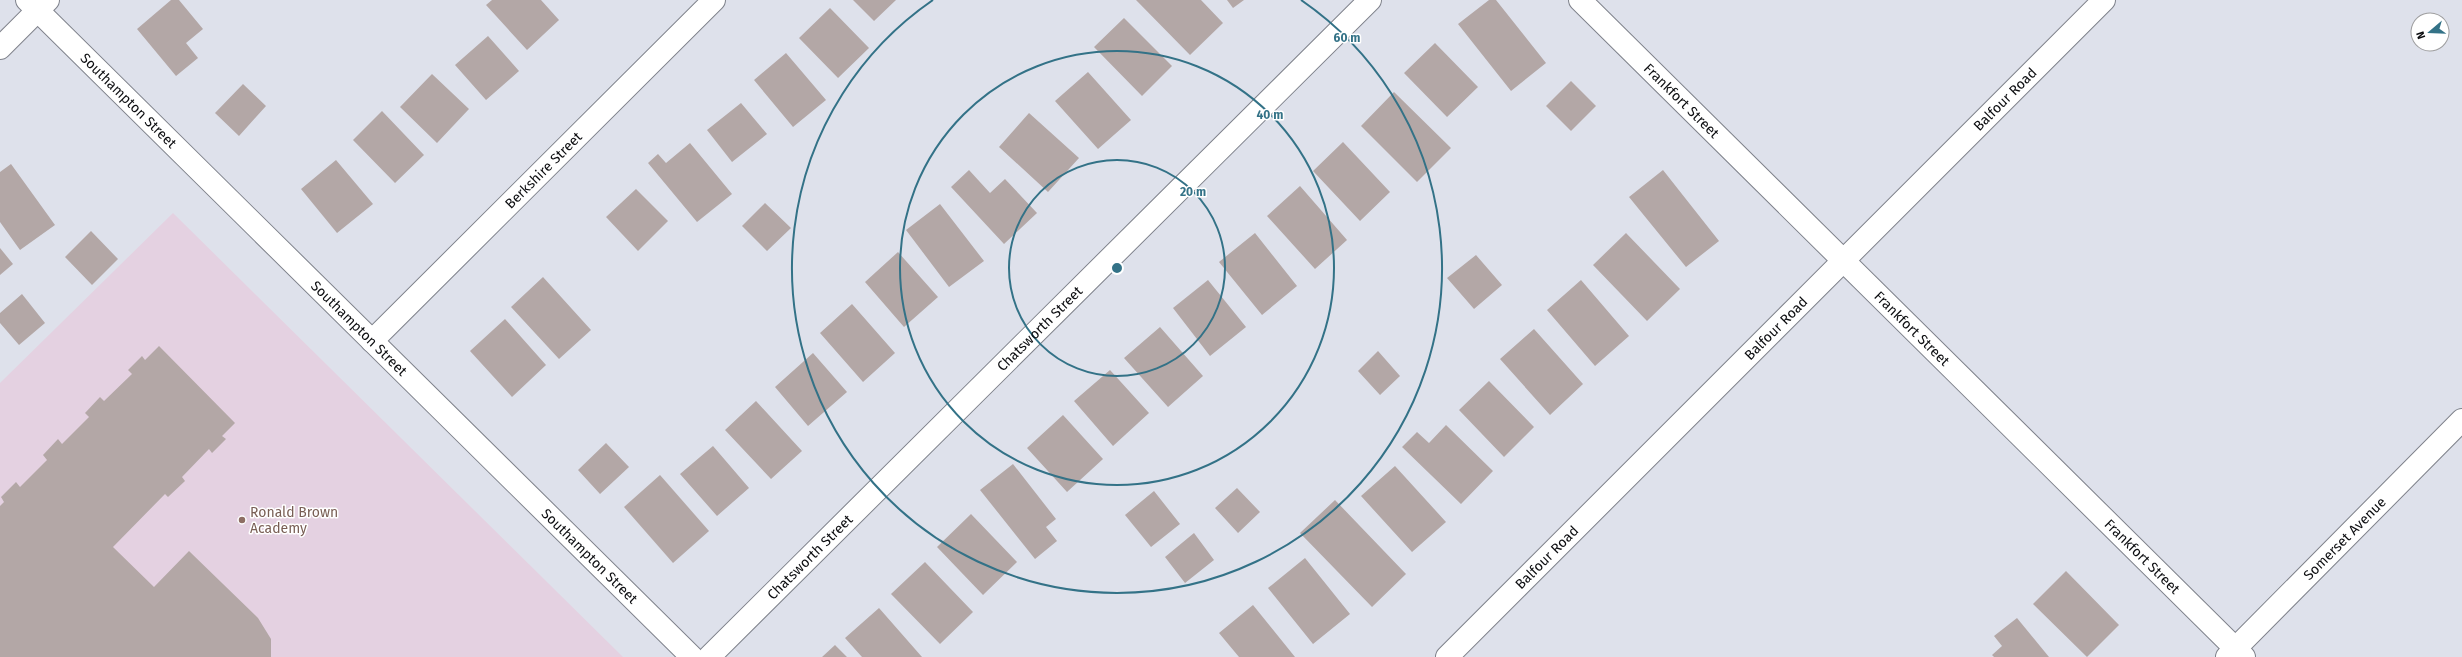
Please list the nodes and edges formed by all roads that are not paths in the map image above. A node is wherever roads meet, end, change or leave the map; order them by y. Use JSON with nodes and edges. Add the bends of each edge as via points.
{"nodes":[{"id":1,"x":714,"y":0,"type":"edge"},
{"id":2,"x":1370,"y":0,"type":"edge"},
{"id":3,"x":1580,"y":0,"type":"edge"},
{"id":4,"x":2104,"y":0,"type":"edge"},
{"id":5,"x":38,"y":3,"type":"edge"},
{"id":6,"x":0,"y":48,"type":"edge"},
{"id":7,"x":1843,"y":261,"type":"junction"},
{"id":8,"x":372,"y":341,"type":"junction"},
{"id":9,"x":2462,"y":420,"type":"edge"},
{"id":10,"x":2236,"y":654,"type":"edge"},
{"id":11,"x":692,"y":657,"type":"edge"},
{"id":12,"x":709,"y":657,"type":"edge"},
{"id":13,"x":1447,"y":657,"type":"edge"}],
"edges":[{"from":1,"to":8,"type":"street","name":"Berkshire Street"},
{"from":2,"to":12,"type":"street","name":"Chatsworth Street"},
{"from":3,"to":7,"type":"street","name":"Frankfort Street"},
{"from":4,"to":7,"type":"street","name":"Balfour Road"},
{"from":5,"to":6,"type":"street"},
{"from":5,"to":8,"type":"street","name":"Southampton Street"},
{"from":7,"to":10,"type":"street","name":"Frankfort Street"},
{"from":7,"to":13,"type":"street","name":"Balfour Road"},
{"from":8,"to":11,"type":"street","name":"Southampton Street"},
{"from":9,"to":10,"type":"street","name":"Somerset Avenue"}]}
